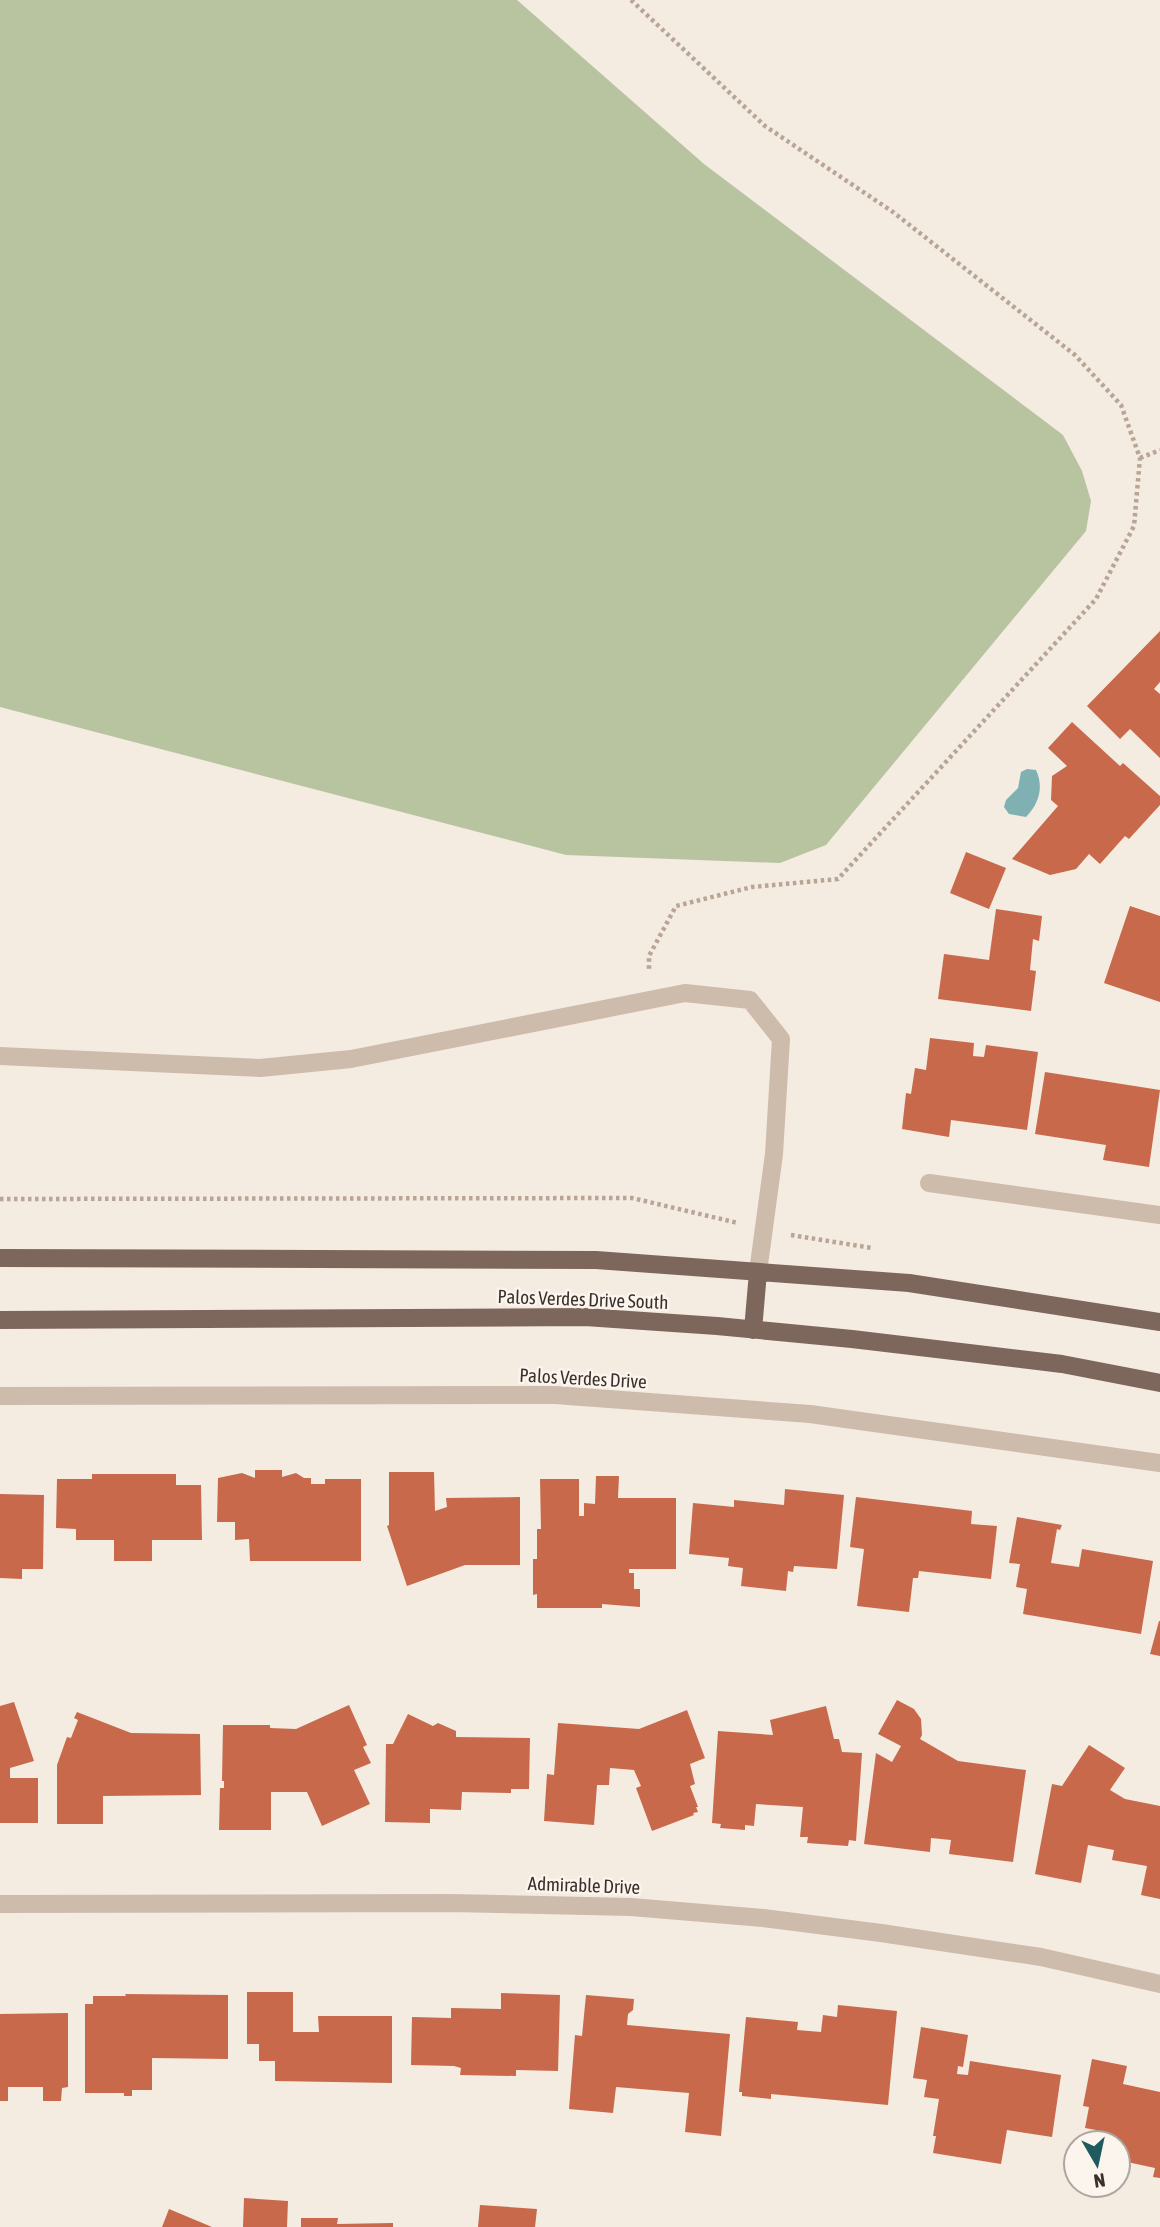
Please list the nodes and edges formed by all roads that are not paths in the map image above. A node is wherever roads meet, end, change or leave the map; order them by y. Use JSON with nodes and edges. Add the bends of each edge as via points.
{"nodes":[{"id":1,"x":0,"y":1056,"type":"edge"},
{"id":2,"x":929,"y":1183,"type":"dead end"},
{"id":3,"x":1160,"y":1215,"type":"edge"},
{"id":4,"x":0,"y":1258,"type":"edge"},
{"id":5,"x":758,"y":1272,"type":"junction"},
{"id":6,"x":0,"y":1320,"type":"edge"},
{"id":7,"x":1160,"y":1322,"type":"edge"},
{"id":8,"x":753,"y":1330,"type":"junction"},
{"id":9,"x":1160,"y":1383,"type":"edge"},
{"id":10,"x":0,"y":1396,"type":"edge"},
{"id":11,"x":1160,"y":1463,"type":"edge"},
{"id":12,"x":0,"y":1904,"type":"edge"},
{"id":13,"x":1160,"y":1984,"type":"edge"}],
"edges":[{"from":1,"to":5,"type":"street","via":[[260,1068],[351,1059],[685,993],[750,1000],[781,1040],[774,1154]]},
{"from":2,"to":3,"type":"street"},
{"from":4,"to":5,"type":"main road","name":"Palos Verdes Drive South","via":[[596,1260]]},
{"from":5,"to":7,"type":"main road","name":"Palos Verdes Drive South","via":[[909,1283]]},
{"from":5,"to":8,"type":"main road"},
{"from":6,"to":8,"type":"main road","name":"Palos Verdes Drive South","via":[[585,1317]]},
{"from":8,"to":9,"type":"main road","name":"Palos Verdes Drive South","via":[[1062,1364]]},
{"from":10,"to":11,"type":"street","name":"Palos Verdes Drive","via":[[555,1395],[810,1414]]},
{"from":12,"to":13,"type":"street","name":"Admirable Drive","via":[[631,1907],[881,1933],[1041,1957]]}]}
